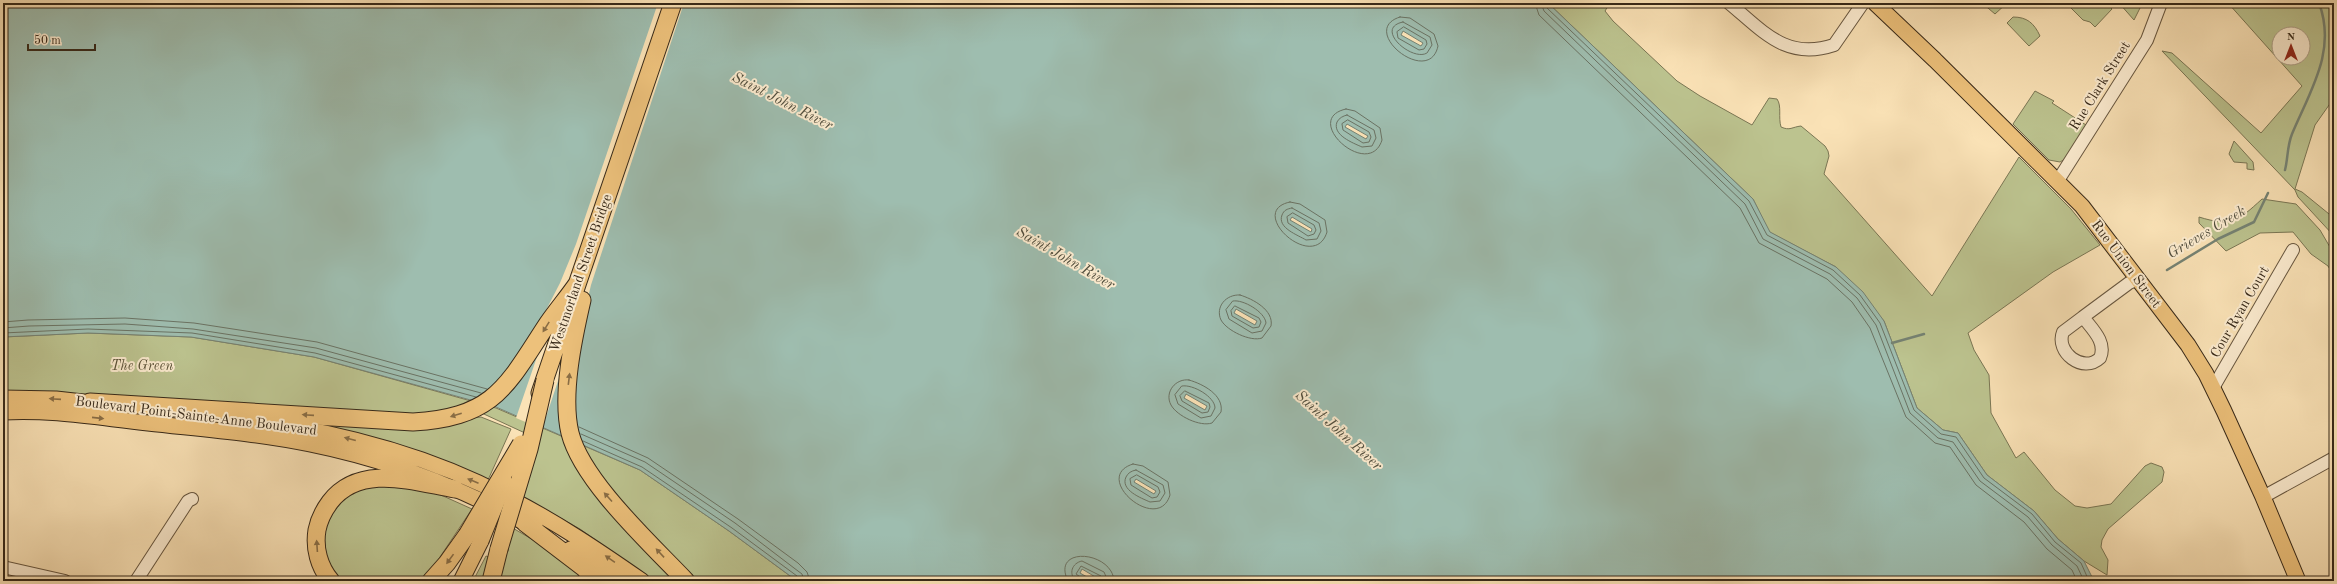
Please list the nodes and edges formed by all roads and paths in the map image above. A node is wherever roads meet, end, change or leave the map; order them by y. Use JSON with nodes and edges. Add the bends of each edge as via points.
{"nodes":[{"id":1,"x":673,"y":3,"type":"edge"},
{"id":2,"x":1729,"y":3,"type":"edge"},
{"id":3,"x":1863,"y":3,"type":"edge"},
{"id":4,"x":1875,"y":3,"type":"edge"},
{"id":5,"x":2161,"y":3,"type":"edge"},
{"id":6,"x":2057,"y":182,"type":"junction"},
{"id":7,"x":2293,"y":250,"type":"dead end"},
{"id":8,"x":586,"y":259,"type":"junction"},
{"id":9,"x":2139,"y":279,"type":"junction"},
{"id":10,"x":577,"y":284,"type":"junction"},
{"id":11,"x":2083,"y":317,"type":"dead end"},
{"id":12,"x":545,"y":380,"type":"junction"},
{"id":13,"x":2213,"y":388,"type":"junction"},
{"id":14,"x":3,"y":398,"type":"edge"},
{"id":15,"x":90,"y":402,"type":"junction"},
{"id":16,"x":3,"y":412,"type":"edge"},
{"id":17,"x":2334,"y":458,"type":"edge"},
{"id":18,"x":455,"y":489,"type":"junction"},
{"id":19,"x":2263,"y":497,"type":"junction"},
{"id":20,"x":192,"y":500,"type":"dead end"},
{"id":21,"x":525,"y":523,"type":"junction"},
{"id":22,"x":474,"y":538,"type":"junction"},
{"id":23,"x":3,"y":566,"type":"edge"},
{"id":24,"x":65,"y":581,"type":"edge"},
{"id":25,"x":136,"y":581,"type":"edge"},
{"id":26,"x":331,"y":581,"type":"edge"},
{"id":27,"x":431,"y":581,"type":"edge"},
{"id":28,"x":461,"y":581,"type":"edge"},
{"id":29,"x":491,"y":581,"type":"edge"},
{"id":30,"x":596,"y":581,"type":"edge"},
{"id":31,"x":619,"y":581,"type":"edge"},
{"id":32,"x":642,"y":581,"type":"edge"},
{"id":33,"x":686,"y":581,"type":"edge"},
{"id":34,"x":2298,"y":581,"type":"edge"}],
"edges":[{"from":1,"to":8,"type":"highway","name":"Westmorland Street Bridge"},
{"from":2,"to":3,"type":"street","via":[[1786,47],[1811,50],[1834,45]]},
{"from":4,"to":6,"type":"main road","name":"Rue Union Street","via":[[1936,60]]},
{"from":5,"to":6,"type":"street","name":"Rue Clark Street","via":[[2147,40]]},
{"from":6,"to":9,"type":"main road","name":"Rue Union Street","via":[[2082,206]]},
{"from":7,"to":13,"type":"street","name":"Cour Ryan Court"},
{"from":8,"to":10,"type":"highway","name":"Westmorland Street Bridge"},
{"from":33,"to":8,"type":"highway","one_way":true,"via":[[598,485],[576,452],[570,433],[567,398],[584,290]]},
{"from":9,"to":11,"type":"street"},
{"from":9,"to":13,"type":"main road","name":"Rue Union Street","via":[[2188,345]]},
{"from":10,"to":12,"type":"highway","name":"Westmorland Street Bridge"},
{"from":10,"to":15,"type":"highway","one_way":true,"via":[[504,388],[487,401],[462,413],[413,422]]},
{"from":12,"to":22,"type":"highway","name":"Westmorland Street Bridge","bridge":true,"via":[[521,444]]},
{"from":12,"to":29,"type":"highway","bridge":true,"via":[[529,449]]},
{"from":13,"to":19,"type":"main road","name":"Rue Union Street"},
{"from":15,"to":14,"type":"main road","name":"Boulevard Point-Sainte-Anne Boulevard","one_way":true},
{"from":32,"to":15,"type":"main road","name":"Boulevard Point-Sainte-Anne Boulevard","one_way":true,"via":[[588,542],[508,497],[404,455],[335,435],[294,427]]},
{"from":16,"to":18,"type":"main road","name":"Boulevard Point-Sainte-Anne Boulevard","one_way":true,"via":[[67,414],[285,440],[375,461]]},
{"from":17,"to":19,"type":"street"},
{"from":18,"to":21,"type":"main road","name":"Boulevard Point-Sainte-Anne Boulevard"},
{"from":26,"to":18,"type":"highway","one_way":true,"via":[[322,567],[316,537],[327,506],[342,489],[365,480],[382,478]]},
{"from":19,"to":34,"type":"main road","name":"Rue Union Street"},
{"from":20,"to":25,"type":"street","via":[[188,501]]},
{"from":21,"to":30,"type":"highway","via":[[584,568]]},
{"from":21,"to":31,"type":"main road","name":"Boulevard Point-Sainte-Anne Boulevard"},
{"from":22,"to":27,"type":"highway","name":"Westmorland Street Bridge","one_way":true},
{"from":22,"to":28,"type":"main road"},
{"from":23,"to":24,"type":"street"}]}
